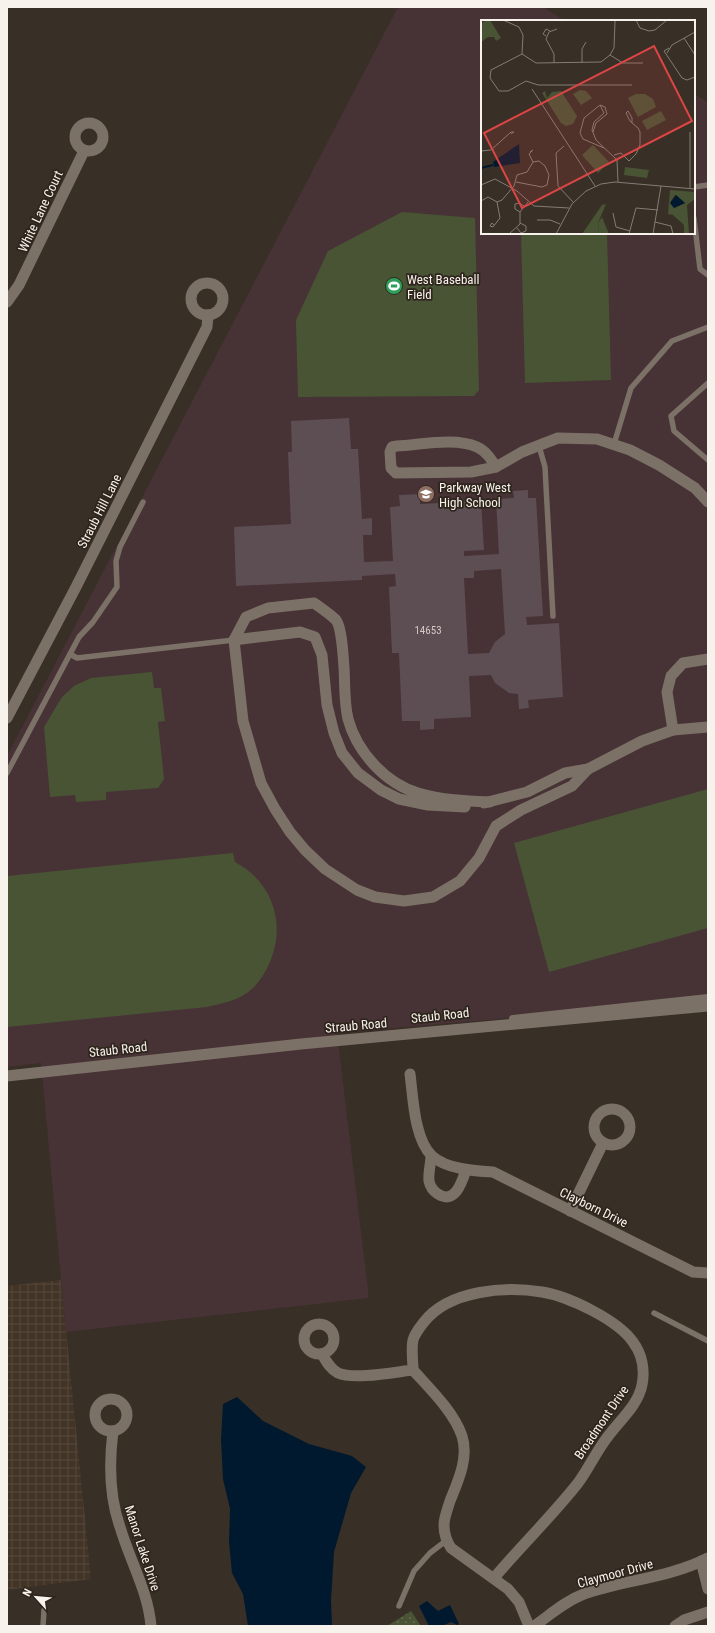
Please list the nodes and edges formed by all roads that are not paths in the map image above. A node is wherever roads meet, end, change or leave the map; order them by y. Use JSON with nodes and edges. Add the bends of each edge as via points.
{"nodes":[{"id":1,"x":84,"y":151,"type":"dead end"},
{"id":2,"x":708,"y":186,"type":"edge"},
{"id":3,"x":695,"y":187,"type":"edge"},
{"id":4,"x":695,"y":226,"type":"edge"},
{"id":5,"x":708,"y":275,"type":"edge"},
{"id":6,"x":7,"y":302,"type":"edge"},
{"id":7,"x":208,"y":315,"type":"dead end"},
{"id":8,"x":708,"y":327,"type":"edge"},
{"id":9,"x":708,"y":383,"type":"edge"},
{"id":10,"x":614,"y":444,"type":"junction"},
{"id":11,"x":539,"y":446,"type":"junction"},
{"id":12,"x":708,"y":460,"type":"edge"},
{"id":13,"x":496,"y":467,"type":"junction"},
{"id":14,"x":143,"y":502,"type":"dead end"},
{"id":15,"x":708,"y":502,"type":"edge"},
{"id":16,"x":553,"y":616,"type":"dead end"},
{"id":17,"x":234,"y":640,"type":"junction"},
{"id":18,"x":70,"y":654,"type":"junction"},
{"id":19,"x":708,"y":659,"type":"edge"},
{"id":20,"x":7,"y":718,"type":"edge"},
{"id":21,"x":708,"y":727,"type":"edge"},
{"id":22,"x":673,"y":730,"type":"junction"},
{"id":23,"x":588,"y":769,"type":"junction"},
{"id":24,"x":7,"y":773,"type":"edge"},
{"id":25,"x":490,"y":802,"type":"junction"},
{"id":26,"x":708,"y":998,"type":"edge"},
{"id":27,"x":708,"y":1006,"type":"edge"},
{"id":28,"x":7,"y":1074,"type":"edge"},
{"id":29,"x":410,"y":1074,"type":"dead end"},
{"id":30,"x":603,"y":1143,"type":"dead end"},
{"id":31,"x":431,"y":1156,"type":"junction"},
{"id":32,"x":466,"y":1170,"type":"junction"},
{"id":33,"x":570,"y":1211,"type":"junction"},
{"id":34,"x":708,"y":1273,"type":"edge"},
{"id":35,"x":654,"y":1313,"type":"dead end"},
{"id":36,"x":708,"y":1341,"type":"edge"},
{"id":37,"x":322,"y":1354,"type":"dead end"},
{"id":38,"x":413,"y":1370,"type":"junction"},
{"id":39,"x":113,"y":1431,"type":"dead end"},
{"id":40,"x":447,"y":1540,"type":"junction"},
{"id":41,"x":704,"y":1560,"type":"edge"},
{"id":42,"x":494,"y":1578,"type":"junction"},
{"id":43,"x":708,"y":1589,"type":"edge"},
{"id":44,"x":399,"y":1606,"type":"dead end"},
{"id":45,"x":44,"y":1610,"type":"dead end"},
{"id":46,"x":708,"y":1612,"type":"edge"},
{"id":47,"x":43,"y":1626,"type":"edge"},
{"id":48,"x":151,"y":1626,"type":"edge"},
{"id":49,"x":529,"y":1626,"type":"edge"},
{"id":50,"x":534,"y":1626,"type":"edge"},
{"id":51,"x":675,"y":1626,"type":"edge"}],
"edges":[{"from":1,"to":6,"type":"street","name":"White Lane Court","via":[[20,285]]},
{"from":2,"to":3,"type":"lane"},
{"from":4,"to":5,"type":"lane","via":[[700,269]]},
{"from":7,"to":20,"type":"street","name":"Straub Hill Lane","via":[[207,327]]},
{"from":8,"to":10,"type":"lane","via":[[672,341],[631,388]]},
{"from":9,"to":12,"type":"lane","via":[[671,416],[674,431]]},
{"from":10,"to":11,"type":"street","via":[[597,439],[558,438]]},
{"from":10,"to":15,"type":"street","via":[[660,465],[695,488]]},
{"from":11,"to":13,"type":"street","via":[[522,452]]},
{"from":11,"to":16,"type":"lane","via":[[545,467]]},
{"from":13,"to":13,"type":"street","via":[[471,472],[396,473],[391,468],[390,452],[392,447],[397,446],[464,443],[478,447],[488,455]]},
{"from":14,"to":18,"type":"lane","via":[[120,547],[116,561],[117,587],[93,622],[79,637]]},
{"from":17,"to":18,"type":"lane","via":[[77,658]]},
{"from":17,"to":23,"type":"street","via":[[244,721],[261,783],[275,809],[300,844],[325,869],[357,890],[375,897],[404,901],[434,897],[460,881],[479,858],[496,826],[521,810],[572,786]]},
{"from":17,"to":25,"type":"street","via":[[300,632],[315,637],[322,655],[334,733],[348,761],[358,773],[380,790],[399,799],[444,807],[467,807]]},
{"from":17,"to":25,"type":"street","via":[[246,617],[268,608],[314,603],[336,621],[342,640],[348,718],[367,757],[382,772],[416,792],[445,799]]},
{"from":18,"to":24,"type":"lane"},
{"from":19,"to":22,"type":"street","via":[[683,663],[671,676],[667,692]]},
{"from":21,"to":22,"type":"street"},
{"from":22,"to":23,"type":"street","via":[[642,741]]},
{"from":23,"to":25,"type":"street","via":[[565,773],[527,792]]},
{"from":26,"to":28,"type":"street","name":"Staub Road"},
{"from":27,"to":28,"type":"street","name":"Straub Road"},
{"from":29,"to":31,"type":"street","via":[[416,1121]]},
{"from":30,"to":33,"type":"street"},
{"from":31,"to":32,"type":"street","name":"Clayborn Drive"},
{"from":31,"to":32,"type":"street","via":[[429,1182],[442,1196],[448,1197],[455,1193]]},
{"from":32,"to":33,"type":"street","name":"Clayborn Drive","via":[[493,1172]]},
{"from":33,"to":34,"type":"street","name":"Clayborn Drive","via":[[693,1272]]},
{"from":35,"to":36,"type":"lane"},
{"from":37,"to":38,"type":"street","via":[[337,1373],[349,1376]]},
{"from":38,"to":40,"type":"street","via":[[455,1420],[465,1450],[444,1525]]},
{"from":38,"to":42,"type":"street","name":"Broadmont Drive","via":[[413,1340],[427,1319],[440,1306],[451,1300],[488,1292],[543,1292],[571,1300],[624,1331],[641,1356],[642,1384],[637,1399],[560,1505]]},
{"from":39,"to":48,"type":"street","name":"Manor Lake Drive","via":[[110,1452],[113,1499],[120,1528],[141,1581]]},
{"from":40,"to":42,"type":"street","via":[[451,1548]]},
{"from":40,"to":44,"type":"lane","via":[[430,1553],[414,1571]]},
{"from":41,"to":43,"type":"street"},
{"from":41,"to":50,"type":"street","name":"Claymoor Drive","via":[[653,1578],[582,1595],[568,1601]]},
{"from":42,"to":49,"type":"street","via":[[519,1602]]},
{"from":45,"to":47,"type":"lane"},
{"from":46,"to":51,"type":"street","via":[[684,1620]]}]}
